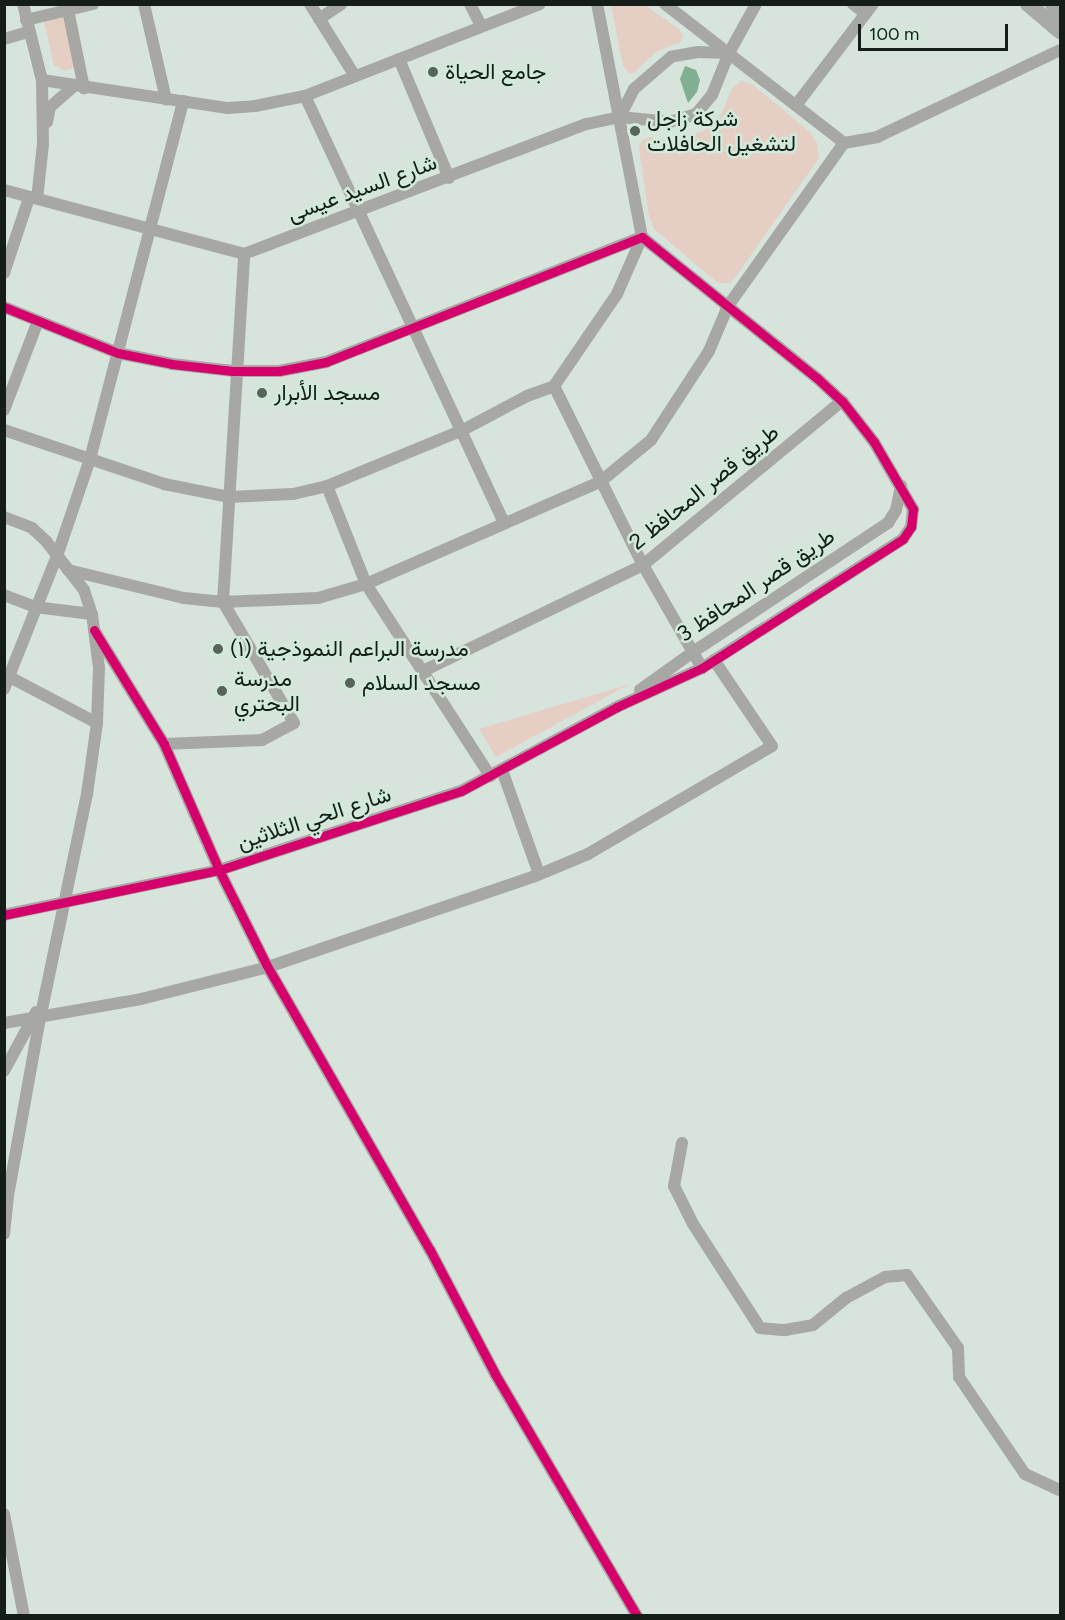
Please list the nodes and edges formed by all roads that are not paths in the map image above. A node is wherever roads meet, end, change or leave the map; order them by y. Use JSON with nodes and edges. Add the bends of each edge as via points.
{"nodes":[{"id":1,"x":23,"y":4,"type":"edge"},
{"id":2,"x":93,"y":4,"type":"edge"},
{"id":3,"x":144,"y":4,"type":"edge"},
{"id":4,"x":310,"y":4,"type":"edge"},
{"id":5,"x":341,"y":4,"type":"edge"},
{"id":6,"x":470,"y":4,"type":"edge"},
{"id":7,"x":540,"y":4,"type":"edge"},
{"id":8,"x":597,"y":4,"type":"edge"},
{"id":9,"x":665,"y":4,"type":"edge"},
{"id":10,"x":756,"y":4,"type":"edge"},
{"id":11,"x":853,"y":4,"type":"edge"},
{"id":12,"x":1028,"y":4,"type":"edge"},
{"id":13,"x":1053,"y":4,"type":"edge"},
{"id":14,"x":870,"y":9,"type":"edge"},
{"id":15,"x":68,"y":10,"type":"junction"},
{"id":16,"x":1060,"y":12,"type":"edge"},
{"id":17,"x":319,"y":19,"type":"junction"},
{"id":18,"x":28,"y":26,"type":"junction"},
{"id":19,"x":481,"y":27,"type":"junction"},
{"id":20,"x":1060,"y":31,"type":"edge"},
{"id":21,"x":4,"y":39,"type":"edge"},
{"id":22,"x":1060,"y":50,"type":"edge"},
{"id":23,"x":729,"y":53,"type":"junction"},
{"id":24,"x":399,"y":59,"type":"junction"},
{"id":25,"x":355,"y":76,"type":"junction"},
{"id":26,"x":42,"y":80,"type":"junction"},
{"id":27,"x":79,"y":87,"type":"junction"},
{"id":28,"x":305,"y":96,"type":"junction"},
{"id":29,"x":166,"y":99,"type":"junction"},
{"id":30,"x":183,"y":101,"type":"junction"},
{"id":31,"x":797,"y":104,"type":"junction"},
{"id":32,"x":620,"y":117,"type":"junction"},
{"id":33,"x":844,"y":143,"type":"junction"},
{"id":34,"x":43,"y":144,"type":"junction"},
{"id":35,"x":449,"y":178,"type":"junction"},
{"id":36,"x":4,"y":190,"type":"edge"},
{"id":37,"x":33,"y":199,"type":"junction"},
{"id":38,"x":360,"y":211,"type":"junction"},
{"id":39,"x":151,"y":228,"type":"junction"},
{"id":40,"x":642,"y":237,"type":"junction"},
{"id":41,"x":244,"y":254,"type":"junction"},
{"id":42,"x":4,"y":273,"type":"edge"},
{"id":43,"x":728,"y":306,"type":"junction"},
{"id":44,"x":4,"y":307,"type":"edge"},
{"id":45,"x":38,"y":321,"type":"junction"},
{"id":46,"x":415,"y":328,"type":"junction"},
{"id":47,"x":118,"y":353,"type":"junction"},
{"id":48,"x":239,"y":371,"type":"junction"},
{"id":49,"x":554,"y":386,"type":"junction"},
{"id":50,"x":842,"y":401,"type":"junction"},
{"id":51,"x":4,"y":410,"type":"edge"},
{"id":52,"x":4,"y":430,"type":"edge"},
{"id":53,"x":463,"y":430,"type":"junction"},
{"id":54,"x":90,"y":459,"type":"junction"},
{"id":55,"x":600,"y":482,"type":"junction"},
{"id":56,"x":327,"y":486,"type":"junction"},
{"id":57,"x":901,"y":486,"type":"junction"},
{"id":58,"x":229,"y":497,"type":"junction"},
{"id":59,"x":4,"y":517,"type":"edge"},
{"id":60,"x":504,"y":523,"type":"junction"},
{"id":61,"x":57,"y":556,"type":"junction"},
{"id":62,"x":644,"y":565,"type":"junction"},
{"id":63,"x":68,"y":570,"type":"junction"},
{"id":64,"x":366,"y":584,"type":"junction"},
{"id":65,"x":4,"y":595,"type":"edge"},
{"id":66,"x":223,"y":602,"type":"junction"},
{"id":67,"x":35,"y":607,"type":"junction"},
{"id":68,"x":92,"y":614,"type":"junction"},
{"id":69,"x":94,"y":630,"type":"junction"},
{"id":70,"x":693,"y":652,"type":"junction"},
{"id":71,"x":714,"y":660,"type":"junction"},
{"id":72,"x":702,"y":668,"type":"junction"},
{"id":73,"x":423,"y":671,"type":"junction"},
{"id":74,"x":7,"y":675,"type":"edge"},
{"id":75,"x":4,"y":689,"type":"edge"},
{"id":76,"x":617,"y":707,"type":"junction"},
{"id":77,"x":97,"y":723,"type":"junction"},
{"id":78,"x":164,"y":744,"type":"junction"},
{"id":79,"x":502,"y":770,"type":"junction"},
{"id":80,"x":490,"y":776,"type":"junction"},
{"id":81,"x":219,"y":870,"type":"junction"},
{"id":82,"x":539,"y":874,"type":"junction"},
{"id":83,"x":64,"y":903,"type":"junction"},
{"id":84,"x":4,"y":915,"type":"edge"},
{"id":85,"x":268,"y":967,"type":"junction"},
{"id":86,"x":37,"y":1016,"type":"junction"},
{"id":87,"x":4,"y":1023,"type":"edge"},
{"id":88,"x":4,"y":1071,"type":"edge"},
{"id":89,"x":682,"y":1143,"type":"dead end"},
{"id":90,"x":4,"y":1234,"type":"edge"},
{"id":91,"x":1060,"y":1491,"type":"edge"},
{"id":92,"x":4,"y":1514,"type":"edge"},
{"id":93,"x":24,"y":1616,"type":"edge"},
{"id":94,"x":637,"y":1616,"type":"edge"}],
"edges":[{"from":1,"to":18,"type":"street"},
{"from":2,"to":15,"type":"street"},
{"from":3,"to":29,"type":"street"},
{"from":4,"to":17,"type":"street"},
{"from":5,"to":17,"type":"street"},
{"from":6,"to":19,"type":"street"},
{"from":7,"to":19,"type":"street"},
{"from":8,"to":32,"type":"street"},
{"from":9,"to":23,"type":"street"},
{"from":10,"to":23,"type":"street","name":"شارع السيد عيسى"},
{"from":11,"to":14,"type":"street"},
{"from":12,"to":20,"type":"main road"},
{"from":13,"to":16,"type":"main road"},
{"from":14,"to":31,"type":"street"},
{"from":15,"to":18,"type":"street"},
{"from":15,"to":27,"type":"street"},
{"from":17,"to":25,"type":"street"},
{"from":18,"to":21,"type":"street"},
{"from":18,"to":26,"type":"street"},
{"from":19,"to":24,"type":"street"},
{"from":22,"to":33,"type":"street","via":[[877,137]]},
{"from":23,"to":31,"type":"street"},
{"from":23,"to":32,"type":"street","via":[[698,52],[671,57],[634,89]]},
{"from":23,"to":32,"type":"street","name":"شارع السيد عيسى","via":[[712,95],[696,114],[670,122]]},
{"from":24,"to":25,"type":"street"},
{"from":24,"to":35,"type":"street"},
{"from":25,"to":28,"type":"street"},
{"from":26,"to":27,"type":"street"},
{"from":26,"to":34,"type":"street"},
{"from":27,"to":29,"type":"street"},
{"from":27,"to":34,"type":"street","via":[[50,107]]},
{"from":28,"to":30,"type":"street","via":[[228,108]]},
{"from":28,"to":38,"type":"street"},
{"from":29,"to":30,"type":"street"},
{"from":30,"to":39,"type":"street"},
{"from":31,"to":33,"type":"street"},
{"from":32,"to":35,"type":"street","name":"شارع السيد عيسى","via":[[587,124]]},
{"from":32,"to":40,"type":"street"},
{"from":33,"to":43,"type":"street"},
{"from":34,"to":37,"type":"street"},
{"from":35,"to":38,"type":"street","name":"شارع السيد عيسى"},
{"from":36,"to":37,"type":"street"},
{"from":37,"to":39,"type":"street"},
{"from":37,"to":42,"type":"street"},
{"from":38,"to":41,"type":"street","name":"شارع السيد عيسى"},
{"from":38,"to":46,"type":"street"},
{"from":39,"to":41,"type":"street"},
{"from":39,"to":47,"type":"street"},
{"from":40,"to":43,"type":"street"},
{"from":40,"to":46,"type":"street"},
{"from":40,"to":49,"type":"street","via":[[617,294]]},
{"from":41,"to":48,"type":"street"},
{"from":43,"to":50,"type":"street"},
{"from":43,"to":55,"type":"street","via":[[709,351],[651,440]]},
{"from":44,"to":45,"type":"street"},
{"from":45,"to":47,"type":"street"},
{"from":45,"to":51,"type":"street"},
{"from":46,"to":48,"type":"street","via":[[326,362],[279,371]]},
{"from":46,"to":53,"type":"street"},
{"from":47,"to":48,"type":"street"},
{"from":47,"to":54,"type":"street"},
{"from":48,"to":58,"type":"street"},
{"from":49,"to":53,"type":"street"},
{"from":49,"to":55,"type":"street"},
{"from":50,"to":57,"type":"street"},
{"from":50,"to":62,"type":"street","name":"طريق قصر المحافظ 2"},
{"from":52,"to":54,"type":"street"},
{"from":53,"to":56,"type":"street"},
{"from":53,"to":60,"type":"street"},
{"from":54,"to":58,"type":"street","via":[[164,484]]},
{"from":54,"to":61,"type":"street"},
{"from":55,"to":60,"type":"street"},
{"from":55,"to":62,"type":"street"},
{"from":56,"to":58,"type":"street","via":[[293,494]]},
{"from":56,"to":64,"type":"street"},
{"from":57,"to":70,"type":"street","name":"طريق قصر المحافظ 3","via":[[896,510],[888,523]]},
{"from":57,"to":71,"type":"street","via":[[913,509],[911,528],[903,540]]},
{"from":58,"to":66,"type":"street"},
{"from":59,"to":61,"type":"street","via":[[32,528]]},
{"from":60,"to":64,"type":"street"},
{"from":61,"to":63,"type":"street"},
{"from":61,"to":67,"type":"street"},
{"from":62,"to":70,"type":"street"},
{"from":62,"to":73,"type":"street","name":"طريق قصر المحافظ 2"},
{"from":63,"to":66,"type":"street","via":[[149,591]]},
{"from":63,"to":68,"type":"street","via":[[84,590]]},
{"from":64,"to":66,"type":"street","via":[[318,598]]},
{"from":64,"to":73,"type":"street"},
{"from":65,"to":67,"type":"street"},
{"from":66,"to":78,"type":"street","via":[[294,723],[262,740]]},
{"from":67,"to":68,"type":"street"},
{"from":67,"to":74,"type":"street"},
{"from":68,"to":69,"type":"street"},
{"from":69,"to":77,"type":"street","via":[[99,668]]},
{"from":69,"to":78,"type":"street"},
{"from":70,"to":72,"type":"street"},
{"from":70,"to":76,"type":"street","name":"طريق قصر المحافظ 3"},
{"from":71,"to":72,"type":"street"},
{"from":71,"to":82,"type":"street","via":[[772,746],[588,854]]},
{"from":72,"to":76,"type":"street"},
{"from":73,"to":80,"type":"street"},
{"from":74,"to":75,"type":"street"},
{"from":74,"to":77,"type":"street"},
{"from":76,"to":79,"type":"street","name":"شارع الحي الثلاثين"},
{"from":77,"to":83,"type":"street"},
{"from":78,"to":81,"type":"street"},
{"from":79,"to":80,"type":"street","name":"شارع الحي الثلاثين"},
{"from":79,"to":82,"type":"street"},
{"from":80,"to":81,"type":"street","name":"شارع الحي الثلاثين","via":[[461,791]]},
{"from":81,"to":83,"type":"street","name":"شارع الحي الثلاثين"},
{"from":81,"to":85,"type":"street"},
{"from":82,"to":85,"type":"street"},
{"from":83,"to":84,"type":"street","name":"شارع الحي الثلاثين"},
{"from":83,"to":86,"type":"street"},
{"from":85,"to":86,"type":"street","via":[[141,999]]},
{"from":85,"to":94,"type":"street","via":[[424,1240],[495,1374]]},
{"from":86,"to":87,"type":"street"},
{"from":86,"to":88,"type":"street"},
{"from":86,"to":90,"type":"street"},
{"from":89,"to":91,"type":"street","via":[[674,1186],[693,1224],[760,1328],[785,1330],[813,1325],[846,1298],[885,1277],[907,1275],[958,1348],[959,1377],[1025,1474]]},
{"from":92,"to":93,"type":"street"}]}
